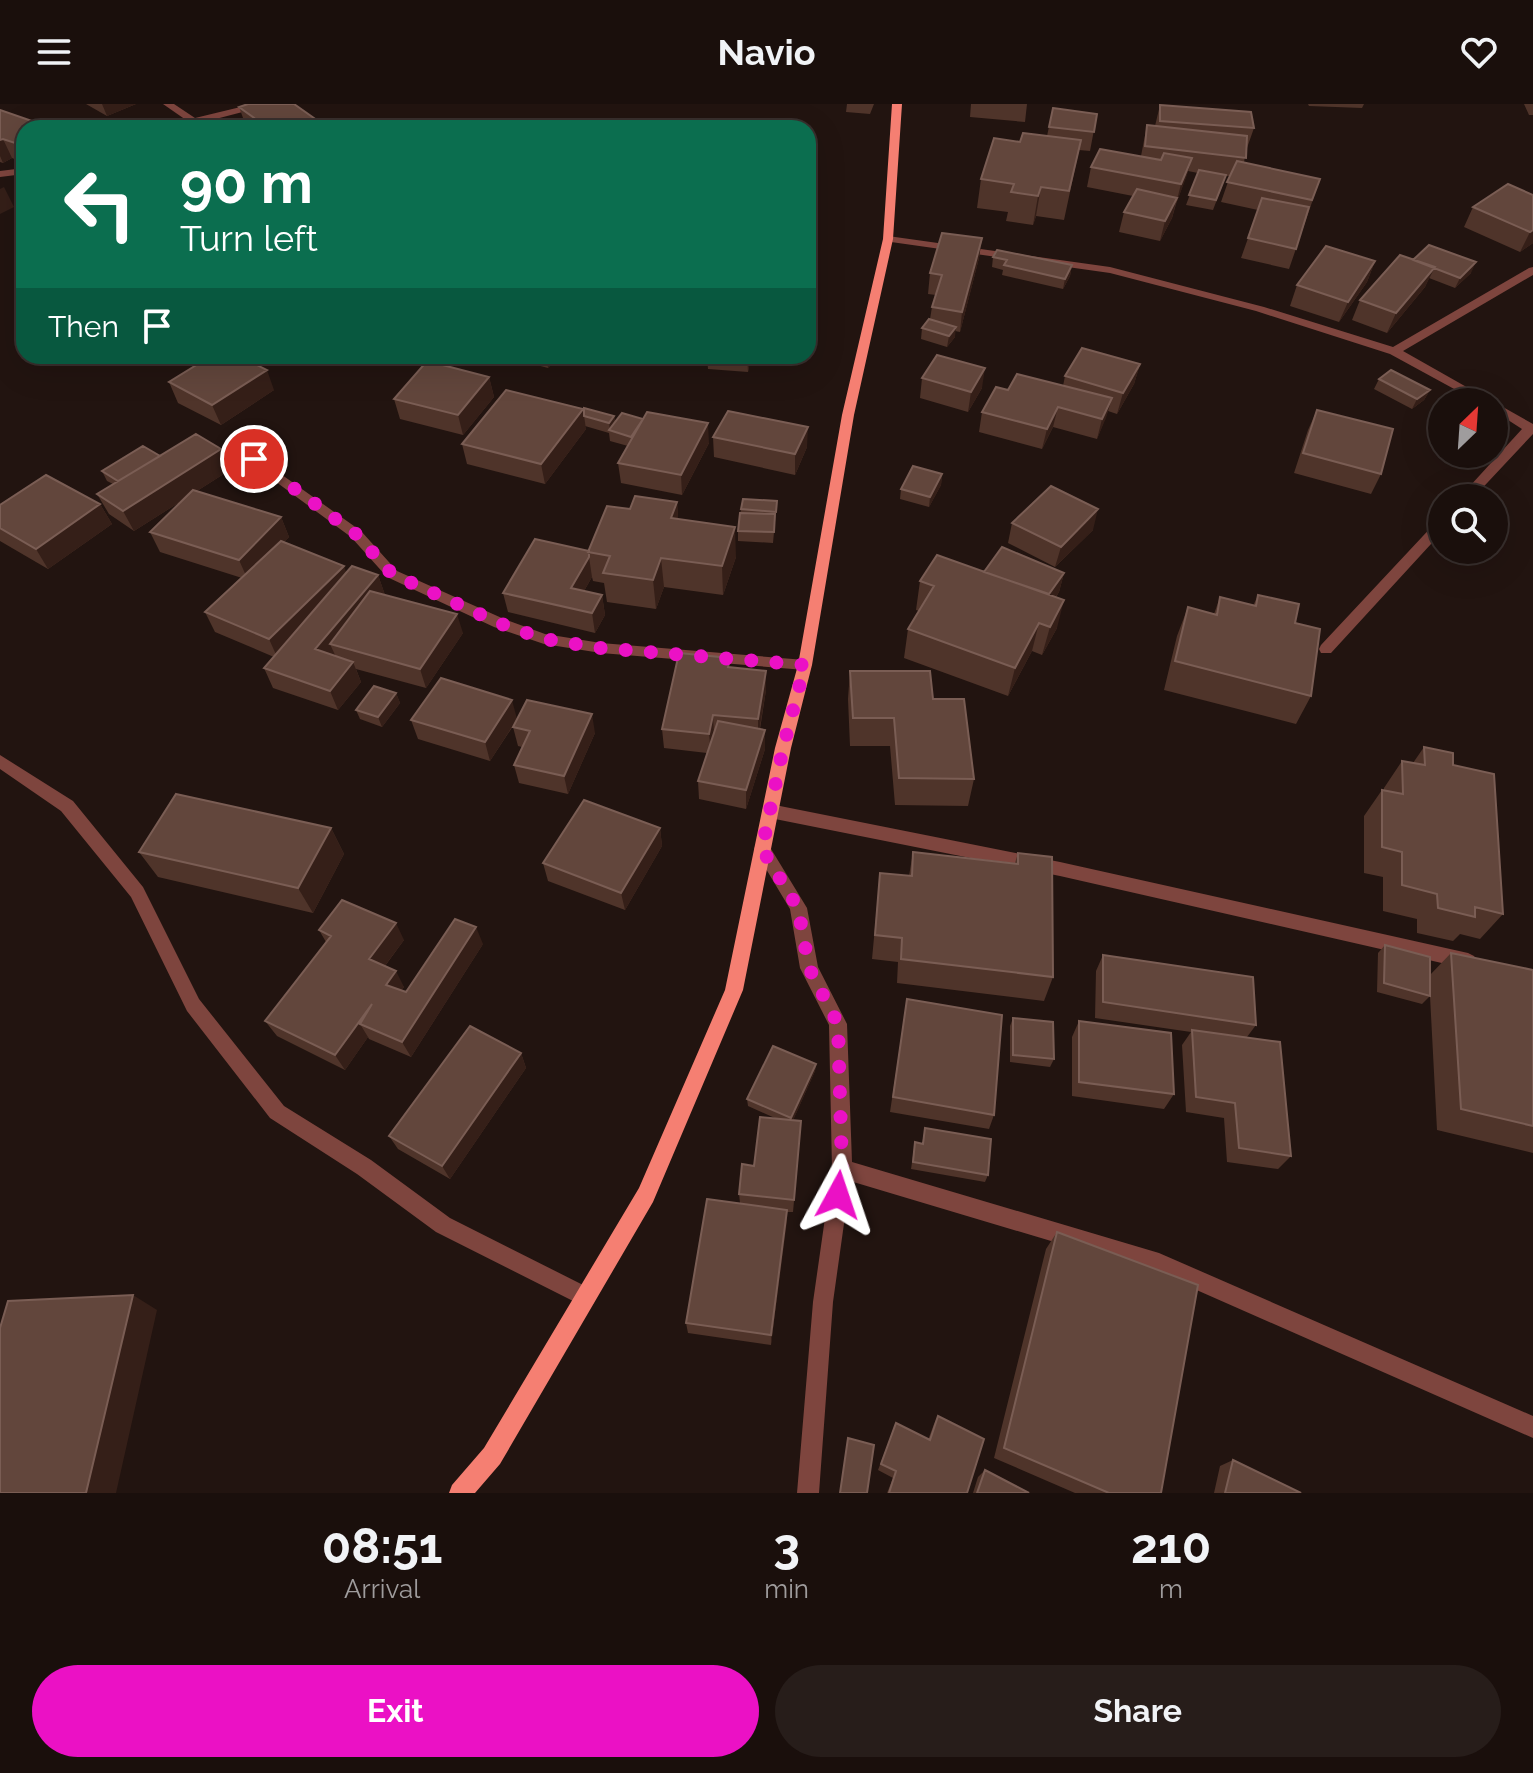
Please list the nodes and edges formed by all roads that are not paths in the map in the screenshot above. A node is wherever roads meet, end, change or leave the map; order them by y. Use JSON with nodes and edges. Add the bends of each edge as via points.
{"nodes":[{"id":1,"x":168,"y":104,"type":"edge"},
{"id":2,"x":268,"y":104,"type":"edge"},
{"id":3,"x":897,"y":104,"type":"edge"},
{"id":4,"x":192,"y":120,"type":"edge"},
{"id":5,"x":198,"y":120,"type":"edge"},
{"id":6,"x":888,"y":239,"type":"junction"},
{"id":7,"x":1533,"y":270,"type":"edge"},
{"id":8,"x":1394,"y":351,"type":"junction"},
{"id":9,"x":1461,"y":388,"type":"edge"},
{"id":10,"x":1508,"y":414,"type":"edge"},
{"id":11,"x":1532,"y":429,"type":"edge"},
{"id":12,"x":254,"y":459,"type":"dead end"},
{"id":13,"x":1479,"y":484,"type":"edge"},
{"id":14,"x":1428,"y":539,"type":"edge"},
{"id":15,"x":1326,"y":649,"type":"dead end"},
{"id":16,"x":805,"y":665,"type":"junction"},
{"id":17,"x":0,"y":761,"type":"edge"},
{"id":18,"x":770,"y":811,"type":"junction"},
{"id":19,"x":762,"y":849,"type":"junction"},
{"id":20,"x":1479,"y":965,"type":"edge"},
{"id":21,"x":842,"y":1169,"type":"junction"},
{"id":22,"x":586,"y":1297,"type":"junction"},
{"id":23,"x":1533,"y":1427,"type":"edge"},
{"id":24,"x":460,"y":1493,"type":"edge"},
{"id":25,"x":808,"y":1493,"type":"edge"}],
"edges":[{"from":1,"to":4,"type":"street"},
{"from":2,"to":5,"type":"street"},
{"from":3,"to":6,"type":"main road"},
{"from":6,"to":8,"type":"street","via":[[1110,270]]},
{"from":6,"to":16,"type":"main road","via":[[848,415]]},
{"from":7,"to":8,"type":"street"},
{"from":8,"to":9,"type":"street"},
{"from":10,"to":11,"type":"street"},
{"from":11,"to":13,"type":"street"},
{"from":12,"to":16,"type":"street","via":[[356,534],[392,574],[499,623],[544,639],[601,648]]},
{"from":14,"to":15,"type":"street"},
{"from":16,"to":18,"type":"main road"},
{"from":17,"to":22,"type":"street","via":[[67,806],[137,892],[193,1005],[277,1112],[443,1225]]},
{"from":18,"to":19,"type":"main road"},
{"from":18,"to":20,"type":"street","via":[[1060,869]]},
{"from":19,"to":21,"type":"street","via":[[798,908],[809,968],[838,1024]]},
{"from":19,"to":22,"type":"main road","via":[[734,990],[646,1195]]},
{"from":21,"to":23,"type":"street","via":[[1159,1263]]},
{"from":21,"to":25,"type":"street","via":[[823,1302]]},
{"from":22,"to":24,"type":"main road","via":[[492,1456]]}]}
